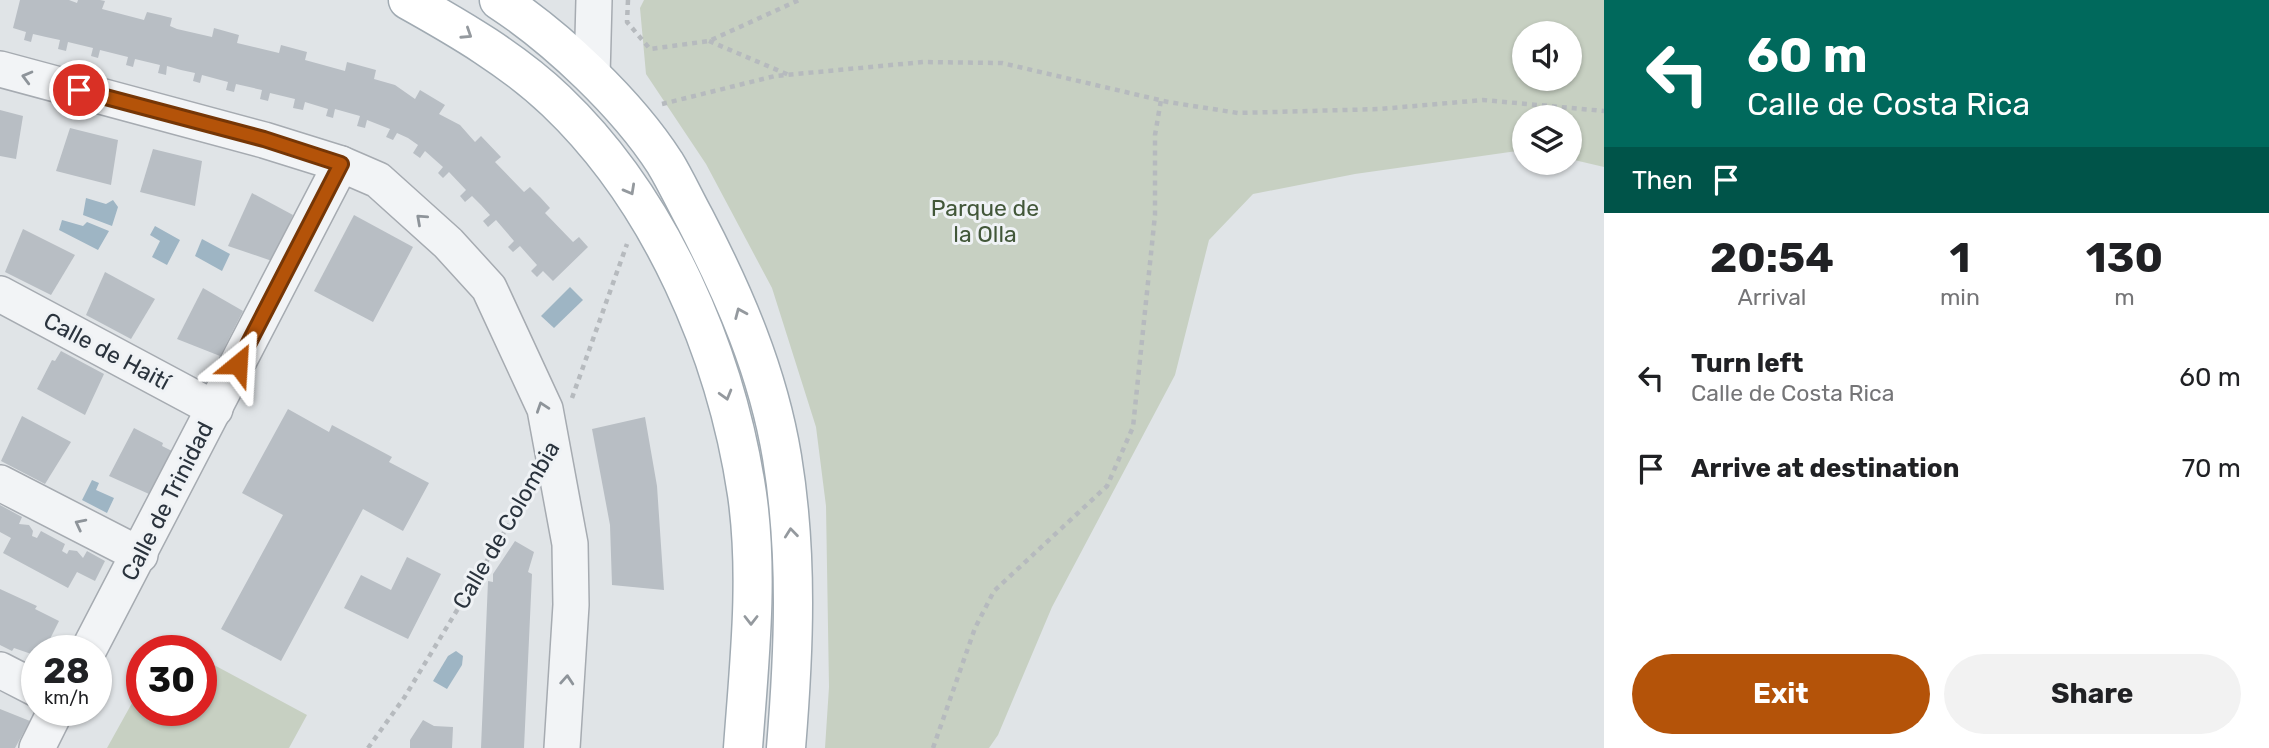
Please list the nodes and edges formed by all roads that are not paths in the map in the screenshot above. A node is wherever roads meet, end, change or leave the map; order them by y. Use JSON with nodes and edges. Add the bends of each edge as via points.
{"nodes":[{"id":1,"x":408,"y":0,"type":"edge"},
{"id":2,"x":499,"y":0,"type":"edge"},
{"id":3,"x":594,"y":0,"type":"edge"},
{"id":4,"x":0,"y":69,"type":"edge"},
{"id":5,"x":592,"y":76,"type":"junction"},
{"id":6,"x":341,"y":164,"type":"junction"},
{"id":7,"x":0,"y":294,"type":"edge"},
{"id":8,"x":215,"y":409,"type":"junction"},
{"id":9,"x":0,"y":483,"type":"edge"},
{"id":10,"x":140,"y":555,"type":"junction"},
{"id":11,"x":97,"y":635,"type":"edge"},
{"id":12,"x":0,"y":670,"type":"edge"},
{"id":13,"x":21,"y":681,"type":"edge"},
{"id":14,"x":48,"y":726,"type":"edge"},
{"id":15,"x":37,"y":748,"type":"edge"},
{"id":16,"x":562,"y":748,"type":"edge"},
{"id":17,"x":743,"y":748,"type":"edge"},
{"id":18,"x":786,"y":748,"type":"edge"}],
"edges":[{"from":1,"to":17,"type":"main road","one_way":true,"via":[[469,33],[556,101],[623,176],[675,265],[713,353],[747,495],[751,642]]},
{"from":2,"to":5,"type":"main road","via":[[536,24]]},
{"from":3,"to":5,"type":"street"},
{"from":6,"to":4,"type":"street","one_way":true},
{"from":18,"to":5,"type":"main road","one_way":true,"via":[[794,640],[792,546],[782,456],[759,362],[714,256],[664,162]]},
{"from":6,"to":8,"type":"street","name":"Calle de Trinidad"},
{"from":16,"to":6,"type":"street","one_way":true,"via":[[570,544],[545,409],[489,288],[448,243],[378,180]]},
{"from":7,"to":8,"type":"street","name":"Calle de Haití"},
{"from":8,"to":10,"type":"street","name":"Calle de Trinidad"},
{"from":10,"to":9,"type":"street","one_way":true},
{"from":10,"to":11,"type":"street","name":"Calle de Trinidad"},
{"from":12,"to":13,"type":"street"},
{"from":14,"to":15,"type":"street"}]}
